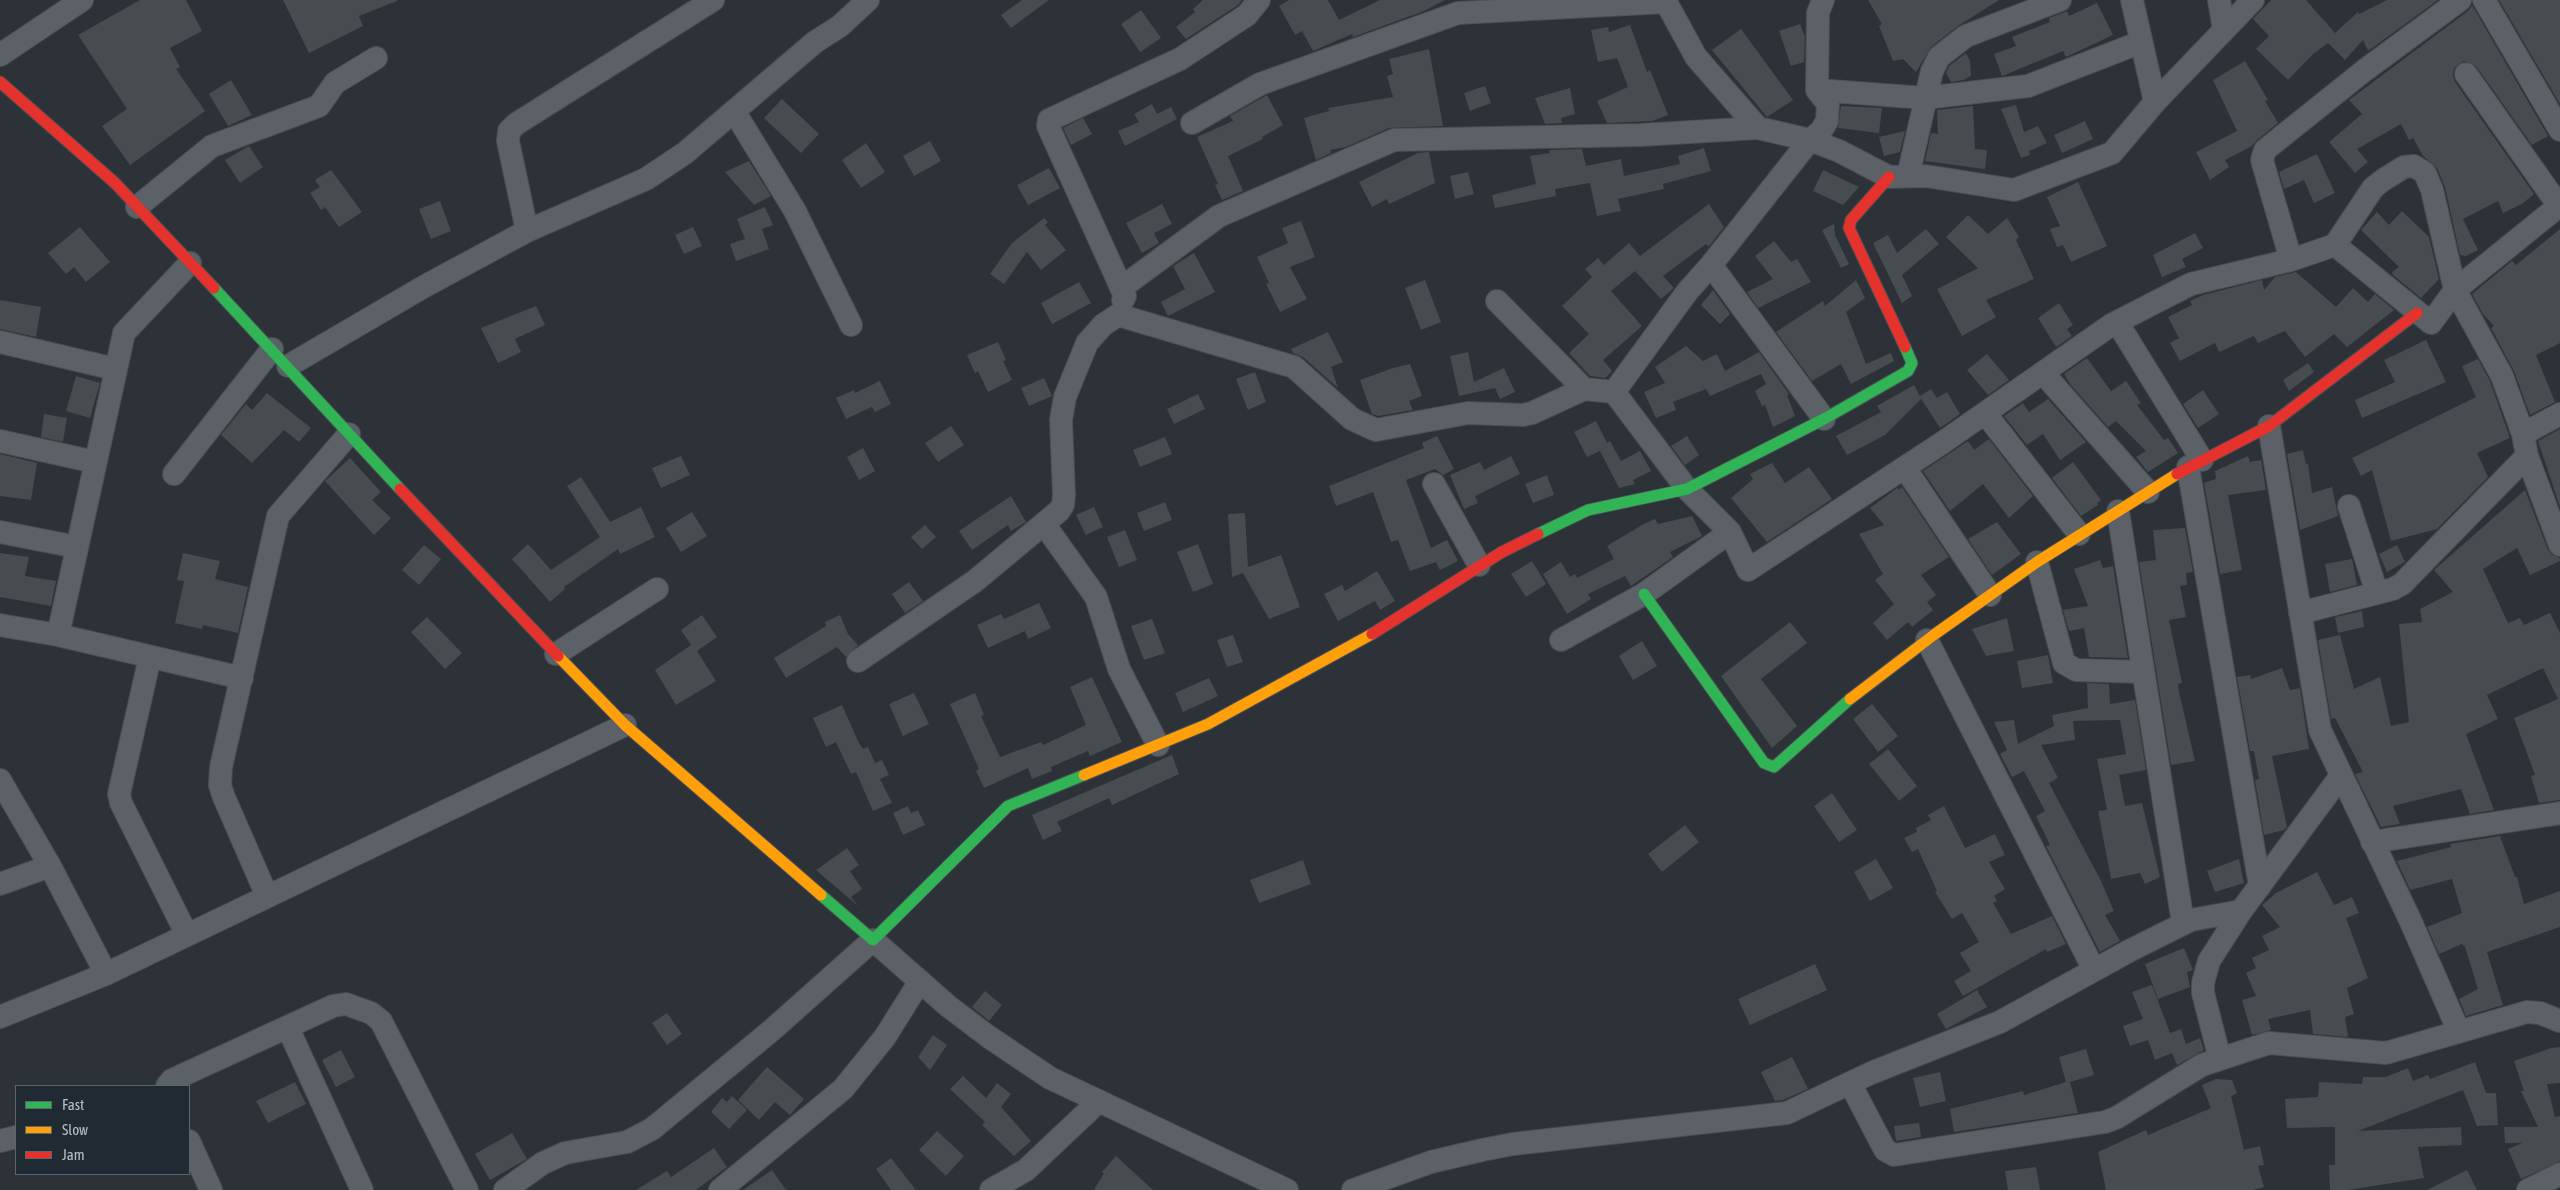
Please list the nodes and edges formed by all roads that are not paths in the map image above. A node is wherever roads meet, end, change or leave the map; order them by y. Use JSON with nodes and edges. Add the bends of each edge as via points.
{"nodes":[{"id":1,"x":82,"y":0,"type":"edge"},
{"id":2,"x":713,"y":0,"type":"edge"},
{"id":3,"x":1259,"y":0,"type":"edge"},
{"id":4,"x":1823,"y":0,"type":"edge"},
{"id":5,"x":2060,"y":0,"type":"edge"},
{"id":6,"x":2132,"y":0,"type":"edge"},
{"id":7,"x":2219,"y":0,"type":"edge"},
{"id":8,"x":2253,"y":0,"type":"edge"},
{"id":9,"x":2460,"y":0,"type":"edge"},
{"id":10,"x":2484,"y":0,"type":"edge"},
{"id":11,"x":1666,"y":1,"type":"edge"},
{"id":12,"x":870,"y":2,"type":"edge"},
{"id":13,"x":2224,"y":30,"type":"junction"},
{"id":14,"x":2141,"y":42,"type":"junction"},
{"id":15,"x":0,"y":55,"type":"edge"},
{"id":16,"x":376,"y":58,"type":"dead end"},
{"id":17,"x":2466,"y":74,"type":"dead end"},
{"id":18,"x":0,"y":82,"type":"edge"},
{"id":19,"x":1817,"y":90,"type":"junction"},
{"id":20,"x":1925,"y":98,"type":"junction"},
{"id":21,"x":2155,"y":102,"type":"junction"},
{"id":22,"x":734,"y":111,"type":"junction"},
{"id":23,"x":1192,"y":123,"type":"dead end"},
{"id":24,"x":1758,"y":128,"type":"junction"},
{"id":25,"x":2560,"y":130,"type":"edge"},
{"id":26,"x":1810,"y":140,"type":"junction"},
{"id":27,"x":1898,"y":176,"type":"junction"},
{"id":28,"x":2559,"y":206,"type":"edge"},
{"id":29,"x":138,"y":207,"type":"junction"},
{"id":30,"x":526,"y":231,"type":"junction"},
{"id":31,"x":2335,"y":245,"type":"junction"},
{"id":32,"x":2291,"y":260,"type":"junction"},
{"id":33,"x":190,"y":263,"type":"junction"},
{"id":34,"x":1711,"y":265,"type":"junction"},
{"id":35,"x":1121,"y":288,"type":"junction"},
{"id":36,"x":2455,"y":290,"type":"junction"},
{"id":37,"x":1497,"y":301,"type":"dead end"},
{"id":38,"x":2417,"y":313,"type":"junction"},
{"id":39,"x":1118,"y":315,"type":"junction"},
{"id":40,"x":2117,"y":322,"type":"junction"},
{"id":41,"x":851,"y":325,"type":"dead end"},
{"id":42,"x":0,"y":342,"type":"edge"},
{"id":43,"x":272,"y":349,"type":"junction"},
{"id":44,"x":288,"y":366,"type":"junction"},
{"id":45,"x":115,"y":369,"type":"junction"},
{"id":46,"x":2043,"y":372,"type":"junction"},
{"id":47,"x":1584,"y":389,"type":"junction"},
{"id":48,"x":1614,"y":392,"type":"junction"},
{"id":49,"x":1986,"y":413,"type":"junction"},
{"id":50,"x":2560,"y":414,"type":"edge"},
{"id":51,"x":1824,"y":419,"type":"junction"},
{"id":52,"x":2269,"y":426,"type":"junction"},
{"id":53,"x":349,"y":434,"type":"junction"},
{"id":54,"x":2523,"y":434,"type":"junction"},
{"id":55,"x":0,"y":441,"type":"edge"},
{"id":56,"x":2526,"y":456,"type":"junction"},
{"id":57,"x":95,"y":462,"type":"junction"},
{"id":58,"x":2195,"y":463,"type":"junction"},
{"id":59,"x":1905,"y":468,"type":"junction"},
{"id":60,"x":174,"y":474,"type":"dead end"},
{"id":61,"x":1434,"y":484,"type":"dead end"},
{"id":62,"x":1687,"y":489,"type":"junction"},
{"id":63,"x":2148,"y":492,"type":"junction"},
{"id":64,"x":2349,"y":506,"type":"dead end"},
{"id":65,"x":2118,"y":511,"type":"junction"},
{"id":66,"x":1044,"y":524,"type":"junction"},
{"id":67,"x":0,"y":532,"type":"edge"},
{"id":68,"x":1730,"y":532,"type":"junction"},
{"id":69,"x":2079,"y":534,"type":"junction"},
{"id":70,"x":2560,"y":545,"type":"edge"},
{"id":71,"x":77,"y":547,"type":"junction"},
{"id":72,"x":2037,"y":562,"type":"junction"},
{"id":73,"x":1479,"y":566,"type":"junction"},
{"id":74,"x":657,"y":589,"type":"dead end"},
{"id":75,"x":2378,"y":593,"type":"junction"},
{"id":76,"x":1644,"y":594,"type":"junction"},
{"id":77,"x":1990,"y":595,"type":"junction"},
{"id":78,"x":2300,"y":613,"type":"junction"},
{"id":79,"x":0,"y":625,"type":"edge"},
{"id":80,"x":58,"y":635,"type":"junction"},
{"id":81,"x":1561,"y":640,"type":"dead end"},
{"id":82,"x":1927,"y":640,"type":"junction"},
{"id":83,"x":556,"y":654,"type":"junction"},
{"id":84,"x":150,"y":657,"type":"junction"},
{"id":85,"x":858,"y":662,"type":"dead end"},
{"id":86,"x":2143,"y":672,"type":"junction"},
{"id":87,"x":242,"y":678,"type":"junction"},
{"id":88,"x":625,"y":725,"type":"junction"},
{"id":89,"x":1158,"y":745,"type":"junction"},
{"id":90,"x":2340,"y":777,"type":"junction"},
{"id":91,"x":0,"y":780,"type":"edge"},
{"id":92,"x":2560,"y":813,"type":"edge"},
{"id":93,"x":2372,"y":842,"type":"junction"},
{"id":94,"x":50,"y":866,"type":"junction"},
{"id":95,"x":0,"y":884,"type":"edge"},
{"id":96,"x":2260,"y":886,"type":"junction"},
{"id":97,"x":268,"y":896,"type":"junction"},
{"id":98,"x":2241,"y":911,"type":"junction"},
{"id":99,"x":2183,"y":923,"type":"junction"},
{"id":100,"x":187,"y":935,"type":"junction"},
{"id":101,"x":873,"y":940,"type":"junction"},
{"id":102,"x":2094,"y":970,"type":"junction"},
{"id":103,"x":106,"y":974,"type":"junction"},
{"id":104,"x":920,"y":981,"type":"junction"},
{"id":105,"x":0,"y":1017,"type":"edge"},
{"id":106,"x":2560,"y":1020,"type":"edge"},
{"id":107,"x":288,"y":1028,"type":"junction"},
{"id":108,"x":2459,"y":1032,"type":"junction"},
{"id":109,"x":2220,"y":1059,"type":"junction"},
{"id":110,"x":1850,"y":1083,"type":"junction"},
{"id":111,"x":169,"y":1085,"type":"edge"},
{"id":112,"x":1099,"y":1101,"type":"junction"},
{"id":113,"x":15,"y":1136,"type":"edge"},
{"id":114,"x":0,"y":1141,"type":"edge"},
{"id":115,"x":190,"y":1143,"type":"edge"},
{"id":116,"x":2560,"y":1174,"type":"edge"},
{"id":117,"x":2536,"y":1189,"type":"edge"},
{"id":118,"x":211,"y":1190,"type":"edge"},
{"id":119,"x":362,"y":1190,"type":"edge"},
{"id":120,"x":467,"y":1190,"type":"edge"},
{"id":121,"x":505,"y":1190,"type":"edge"},
{"id":122,"x":720,"y":1190,"type":"edge"},
{"id":123,"x":991,"y":1190,"type":"edge"},
{"id":124,"x":1287,"y":1190,"type":"edge"},
{"id":125,"x":1353,"y":1190,"type":"edge"}],
"edges":[{"from":1,"to":15,"type":"street"},
{"from":2,"to":30,"type":"street","via":[[509,131],[508,141]]},
{"from":3,"to":35,"type":"street","via":[[1247,14],[1180,60],[1049,120],[1048,126]]},
{"from":4,"to":19,"type":"street","via":[[1818,13]]},
{"from":5,"to":20,"type":"street","via":[[1966,36],[1951,46],[1939,57],[1932,71]]},
{"from":6,"to":14,"type":"street"},
{"from":7,"to":13,"type":"street"},
{"from":8,"to":13,"type":"street"},
{"from":9,"to":32,"type":"street","via":[[2265,150],[2262,160]]},
{"from":10,"to":25,"type":"street"},
{"from":11,"to":23,"type":"street","via":[[1458,13],[1260,84]]},
{"from":11,"to":24,"type":"street","via":[[1696,57]]},
{"from":12,"to":22,"type":"street","via":[[815,42]]},
{"from":13,"to":21,"type":"street"},
{"from":14,"to":20,"type":"street","via":[[2038,83]]},
{"from":14,"to":21,"type":"street"},
{"from":16,"to":29,"type":"street","via":[[335,83],[318,106],[212,146]]},
{"from":17,"to":28,"type":"street"},
{"from":18,"to":29,"type":"street"},
{"from":19,"to":20,"type":"street"},
{"from":19,"to":26,"type":"street","via":[[1828,104],[1829,113],[1821,131]]},
{"from":20,"to":27,"type":"street"},
{"from":21,"to":27,"type":"street","via":[[2112,153],[2014,190],[1926,176]]},
{"from":22,"to":30,"type":"street","via":[[685,153],[646,179]]},
{"from":22,"to":41,"type":"street","via":[[795,211]]},
{"from":24,"to":26,"type":"street"},
{"from":24,"to":35,"type":"street","via":[[1640,135],[1394,140],[1219,216]]},
{"from":26,"to":27,"type":"street"},
{"from":26,"to":34,"type":"street"},
{"from":27,"to":51,"type":"street","via":[[1851,220],[1848,228],[1910,357],[1911,367]]},
{"from":28,"to":36,"type":"street"},
{"from":29,"to":33,"type":"street"},
{"from":30,"to":44,"type":"street"},
{"from":31,"to":32,"type":"street"},
{"from":31,"to":36,"type":"street","via":[[2373,188],[2404,167],[2414,166],[2425,174],[2432,190]]},
{"from":31,"to":38,"type":"street"},
{"from":32,"to":40,"type":"street","via":[[2191,284]]},
{"from":33,"to":43,"type":"street"},
{"from":33,"to":45,"type":"street","via":[[124,333]]},
{"from":34,"to":48,"type":"street","via":[[1687,292]]},
{"from":34,"to":51,"type":"street"},
{"from":35,"to":39,"type":"street","via":[[1124,296]]},
{"from":36,"to":38,"type":"street","via":[[2431,323]]},
{"from":36,"to":54,"type":"street","via":[[2502,376]]},
{"from":37,"to":47,"type":"street"},
{"from":38,"to":52,"type":"street"},
{"from":39,"to":47,"type":"street","via":[[1294,368],[1352,419],[1376,430],[1468,412],[1532,413]]},
{"from":39,"to":66,"type":"street","via":[[1103,325],[1087,343],[1064,397],[1061,420],[1063,505]]},
{"from":40,"to":46,"type":"street"},
{"from":40,"to":58,"type":"street"},
{"from":42,"to":45,"type":"street"},
{"from":43,"to":44,"type":"street"},
{"from":43,"to":60,"type":"street"},
{"from":44,"to":53,"type":"street"},
{"from":45,"to":57,"type":"street"},
{"from":46,"to":49,"type":"street"},
{"from":46,"to":63,"type":"street"},
{"from":47,"to":48,"type":"street"},
{"from":48,"to":62,"type":"street"},
{"from":49,"to":59,"type":"street"},
{"from":49,"to":69,"type":"street"},
{"from":50,"to":54,"type":"street"},
{"from":51,"to":62,"type":"street"},
{"from":52,"to":58,"type":"street"},
{"from":52,"to":78,"type":"street"},
{"from":53,"to":83,"type":"street","via":[[454,550]]},
{"from":53,"to":87,"type":"street","via":[[278,516]]},
{"from":54,"to":56,"type":"street"},
{"from":55,"to":57,"type":"street"},
{"from":56,"to":70,"type":"street"},
{"from":56,"to":75,"type":"street","via":[[2402,584]]},
{"from":57,"to":71,"type":"street"},
{"from":58,"to":63,"type":"street"},
{"from":58,"to":96,"type":"street"},
{"from":59,"to":68,"type":"street","via":[[1748,570]]},
{"from":59,"to":77,"type":"street"},
{"from":61,"to":73,"type":"street"},
{"from":62,"to":68,"type":"street"},
{"from":62,"to":73,"type":"street","via":[[1588,510]]},
{"from":63,"to":65,"type":"street"},
{"from":64,"to":75,"type":"street"},
{"from":65,"to":69,"type":"street"},
{"from":65,"to":86,"type":"street"},
{"from":66,"to":85,"type":"street","via":[[976,581]]},
{"from":66,"to":89,"type":"street","via":[[1096,597],[1119,669]]},
{"from":67,"to":71,"type":"street"},
{"from":68,"to":76,"type":"street"},
{"from":69,"to":72,"type":"street"},
{"from":71,"to":80,"type":"street"},
{"from":72,"to":77,"type":"street"},
{"from":72,"to":86,"type":"street","via":[[2064,662],[2076,670]]},
{"from":73,"to":89,"type":"street","via":[[1353,646],[1208,724]]},
{"from":74,"to":83,"type":"street"},
{"from":75,"to":78,"type":"street"},
{"from":76,"to":81,"type":"street"},
{"from":76,"to":82,"type":"street","via":[[1764,763],[1774,767],[1854,696]]},
{"from":77,"to":82,"type":"street"},
{"from":78,"to":90,"type":"street","via":[[2319,725]]},
{"from":79,"to":80,"type":"street"},
{"from":80,"to":84,"type":"street"},
{"from":82,"to":102,"type":"street"},
{"from":83,"to":88,"type":"street"},
{"from":84,"to":87,"type":"street"},
{"from":84,"to":100,"type":"street","via":[[119,794]]},
{"from":86,"to":99,"type":"street"},
{"from":87,"to":97,"type":"street","via":[[220,767],[220,785]]},
{"from":88,"to":97,"type":"street"},
{"from":88,"to":101,"type":"street"},
{"from":89,"to":101,"type":"street","via":[[1008,806]]},
{"from":90,"to":93,"type":"street"},
{"from":90,"to":96,"type":"street"},
{"from":91,"to":94,"type":"street"},
{"from":92,"to":93,"type":"street"},
{"from":93,"to":108,"type":"street"},
{"from":94,"to":95,"type":"street"},
{"from":94,"to":103,"type":"street"},
{"from":96,"to":98,"type":"street"},
{"from":97,"to":100,"type":"street"},
{"from":98,"to":99,"type":"street"},
{"from":98,"to":109,"type":"street","via":[[2214,952],[2203,984]]},
{"from":99,"to":102,"type":"street"},
{"from":100,"to":103,"type":"street"},
{"from":101,"to":104,"type":"street"},
{"from":101,"to":121,"type":"street","via":[[772,1030],[652,1129],[627,1142],[565,1153],[543,1163]]},
{"from":102,"to":110,"type":"street","via":[[2000,1022]]},
{"from":103,"to":105,"type":"street"},
{"from":104,"to":112,"type":"street","via":[[989,1037],[1050,1078]]},
{"from":104,"to":122,"type":"street","via":[[885,1037],[843,1089]]},
{"from":106,"to":108,"type":"street","via":[[2527,1012]]},
{"from":107,"to":111,"type":"street","via":[[172,1080]]},
{"from":107,"to":119,"type":"street"},
{"from":107,"to":120,"type":"street","via":[[339,1004],[376,1015]]},
{"from":108,"to":109,"type":"street","via":[[2386,1053],[2279,1042],[2258,1045]]},
{"from":109,"to":110,"type":"street","via":[[2194,1069],[2105,1122],[1894,1155],[1885,1150]]},
{"from":110,"to":125,"type":"street","via":[[1780,1115],[1506,1145],[1430,1162]]},
{"from":112,"to":123,"type":"street","via":[[1026,1170]]},
{"from":112,"to":124,"type":"street"},
{"from":113,"to":114,"type":"street"},
{"from":115,"to":118,"type":"street"},
{"from":116,"to":117,"type":"street"}]}
